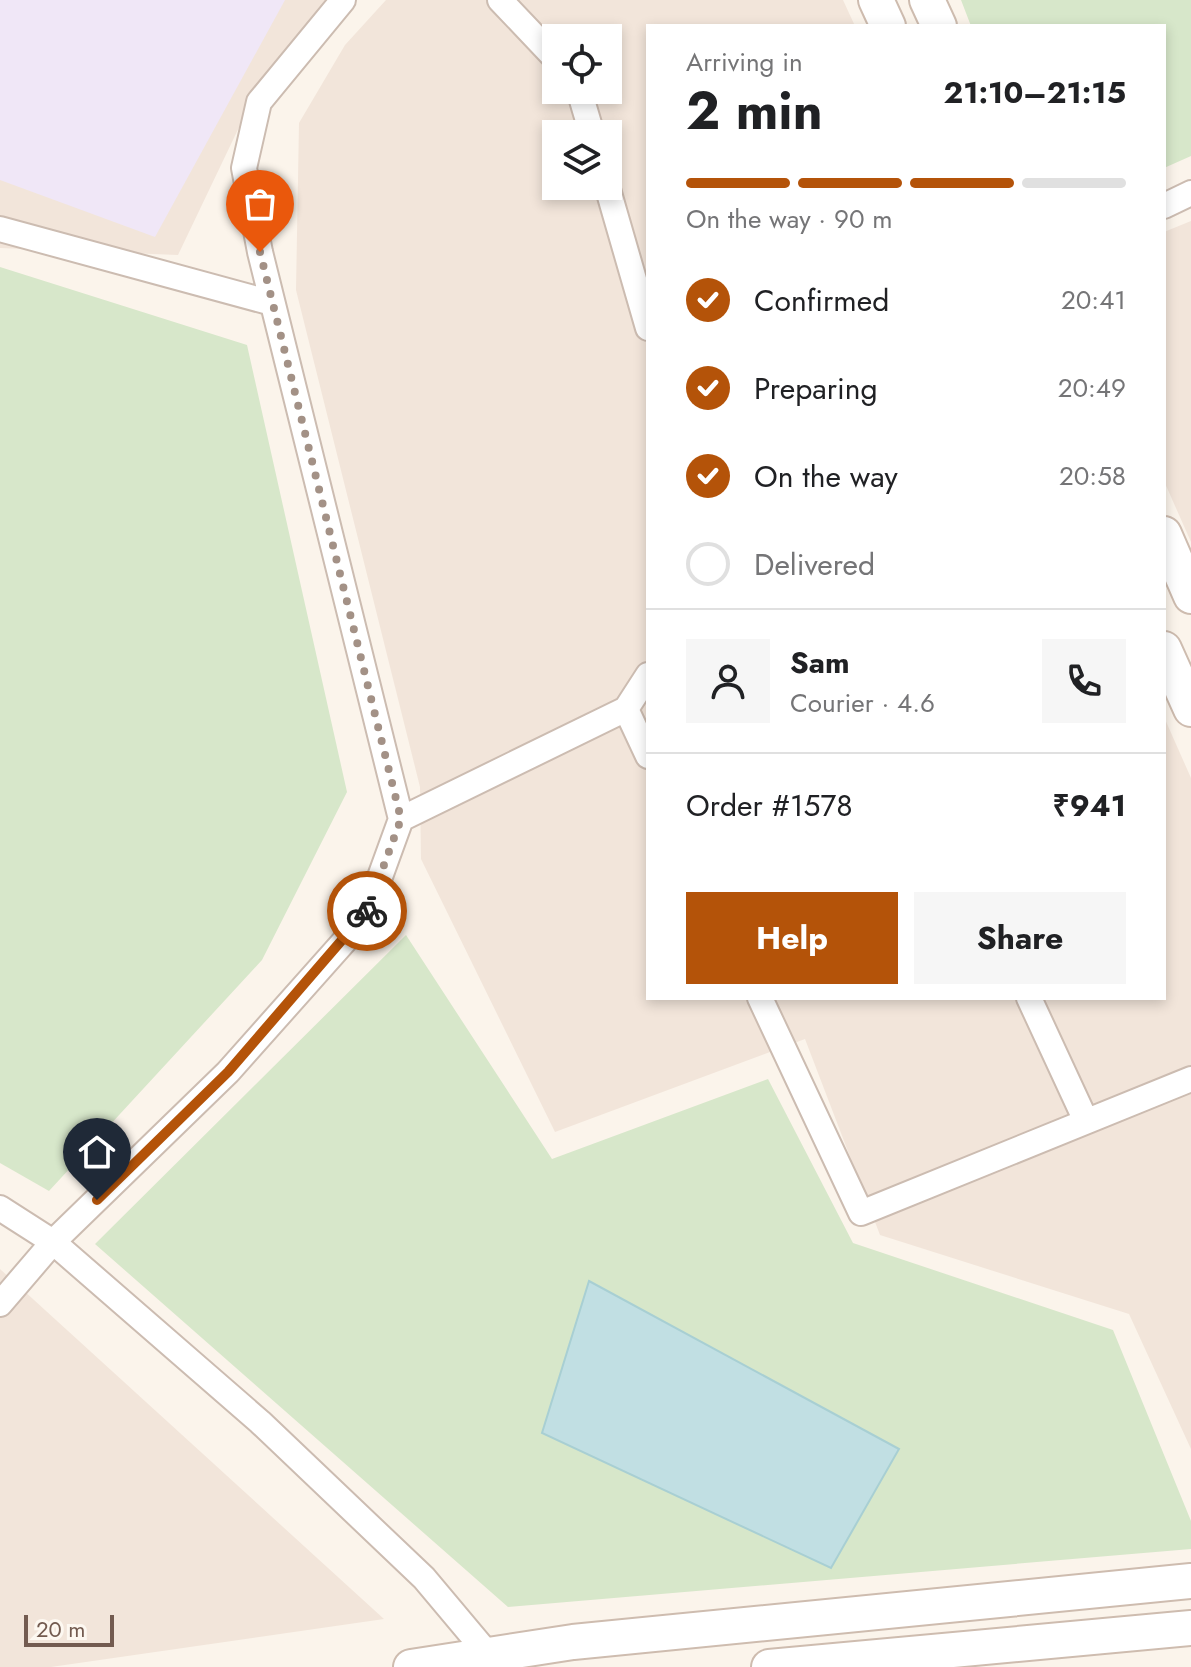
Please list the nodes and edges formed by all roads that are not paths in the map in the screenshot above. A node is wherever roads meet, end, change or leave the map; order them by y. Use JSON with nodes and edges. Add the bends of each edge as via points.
{"nodes":[{"id":1,"x":343,"y":0,"type":"edge"},
{"id":2,"x":500,"y":0,"type":"edge"},
{"id":3,"x":876,"y":0,"type":"edge"},
{"id":4,"x":927,"y":0,"type":"edge"},
{"id":5,"x":887,"y":24,"type":"edge"},
{"id":6,"x":938,"y":24,"type":"edge"},
{"id":7,"x":542,"y":44,"type":"edge"},
{"id":8,"x":1191,"y":193,"type":"edge"},
{"id":9,"x":611,"y":200,"type":"edge"},
{"id":10,"x":1166,"y":205,"type":"edge"},
{"id":11,"x":0,"y":229,"type":"edge"},
{"id":12,"x":272,"y":303,"type":"junction"},
{"id":13,"x":646,"y":321,"type":"edge"},
{"id":14,"x":1166,"y":539,"type":"edge"},
{"id":15,"x":1191,"y":596,"type":"edge"},
{"id":16,"x":1166,"y":653,"type":"edge"},
{"id":17,"x":646,"y":678,"type":"edge"},
{"id":18,"x":626,"y":709,"type":"junction"},
{"id":19,"x":1191,"y":709,"type":"edge"},
{"id":20,"x":646,"y":752,"type":"edge"},
{"id":21,"x":401,"y":819,"type":"junction"},
{"id":22,"x":761,"y":1000,"type":"edge"},
{"id":23,"x":1030,"y":1000,"type":"edge"},
{"id":24,"x":1191,"y":1079,"type":"edge"},
{"id":25,"x":1086,"y":1121,"type":"junction"},
{"id":26,"x":0,"y":1208,"type":"edge"},
{"id":27,"x":53,"y":1242,"type":"junction"},
{"id":28,"x":0,"y":1304,"type":"edge"},
{"id":29,"x":1191,"y":1581,"type":"edge"},
{"id":30,"x":1191,"y":1628,"type":"edge"},
{"id":31,"x":494,"y":1661,"type":"edge"},
{"id":32,"x":411,"y":1667,"type":"edge"},
{"id":33,"x":769,"y":1667,"type":"edge"}],
"edges":[{"from":1,"to":12,"type":"street","via":[[259,102],[244,168]]},
{"from":2,"to":7,"type":"street"},
{"from":3,"to":5,"type":"street"},
{"from":4,"to":6,"type":"street"},
{"from":8,"to":10,"type":"street"},
{"from":9,"to":13,"type":"street"},
{"from":11,"to":12,"type":"street"},
{"from":12,"to":21,"type":"street"},
{"from":14,"to":15,"type":"street"},
{"from":16,"to":19,"type":"street"},
{"from":17,"to":18,"type":"street"},
{"from":18,"to":20,"type":"street"},
{"from":18,"to":21,"type":"street"},
{"from":21,"to":27,"type":"street","via":[[365,918],[228,1072]]},
{"from":22,"to":25,"type":"street","via":[[861,1213]]},
{"from":23,"to":25,"type":"street"},
{"from":24,"to":25,"type":"street"},
{"from":26,"to":27,"type":"street"},
{"from":27,"to":28,"type":"street"},
{"from":27,"to":31,"type":"street","via":[[260,1422],[424,1578]]},
{"from":29,"to":31,"type":"street","via":[[573,1642]]},
{"from":30,"to":33,"type":"street"},
{"from":31,"to":32,"type":"street"}]}
